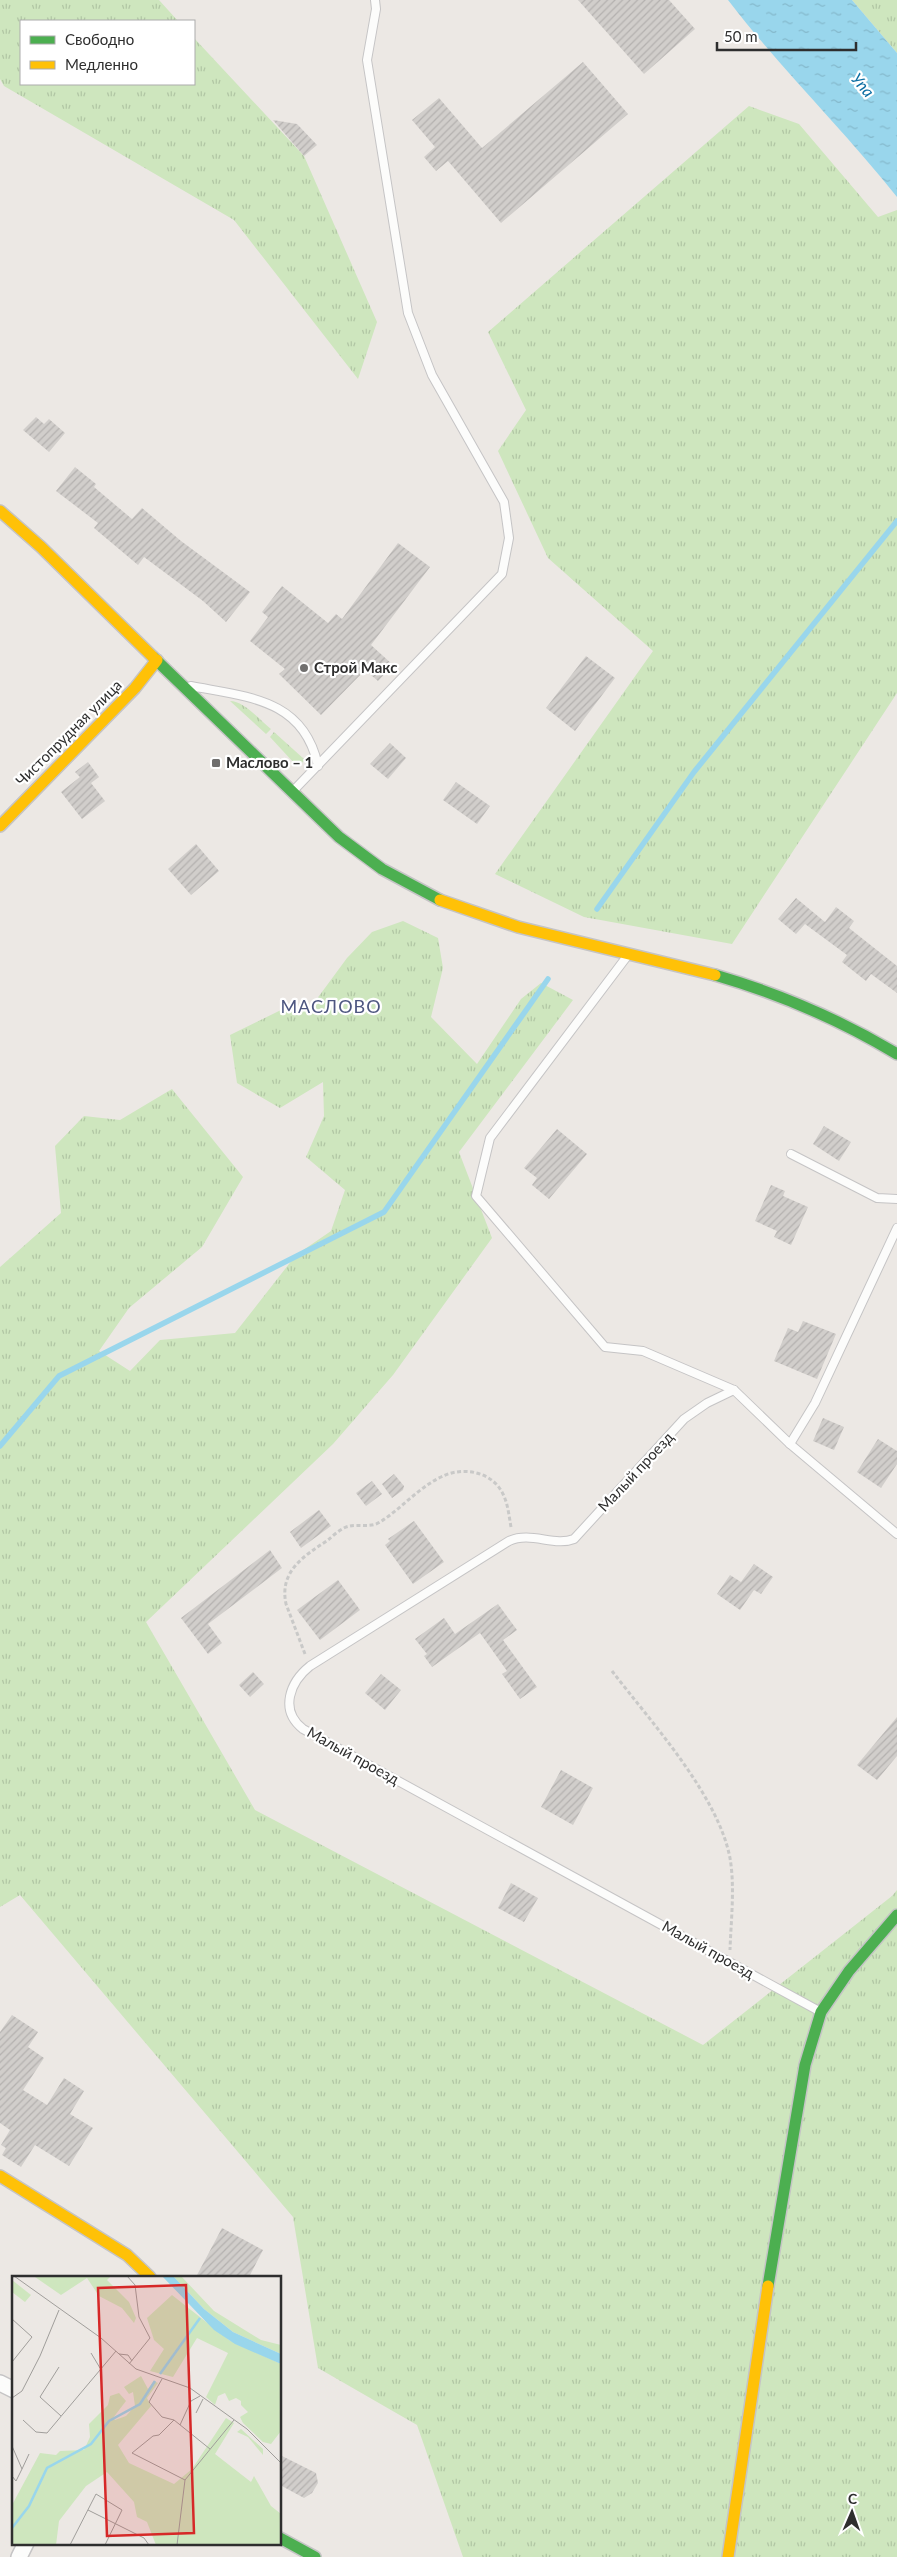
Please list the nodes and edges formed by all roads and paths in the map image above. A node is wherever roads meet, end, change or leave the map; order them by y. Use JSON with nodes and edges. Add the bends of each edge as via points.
{"nodes":[{"id":1,"x":375,"y":0,"type":"edge"},
{"id":2,"x":0,"y":511,"type":"edge"},
{"id":3,"x":157,"y":660,"type":"junction"},
{"id":4,"x":182,"y":685,"type":"junction"},
{"id":5,"x":318,"y":766,"type":"junction"},
{"id":6,"x":291,"y":792,"type":"junction"},
{"id":7,"x":0,"y":826,"type":"edge"},
{"id":8,"x":629,"y":953,"type":"junction"},
{"id":9,"x":897,"y":1054,"type":"edge"},
{"id":10,"x":790,"y":1154,"type":"dead end"},
{"id":11,"x":897,"y":1199,"type":"edge"},
{"id":12,"x":897,"y":1228,"type":"edge"},
{"id":13,"x":734,"y":1390,"type":"junction"},
{"id":14,"x":790,"y":1444,"type":"junction"},
{"id":15,"x":897,"y":1534,"type":"edge"},
{"id":16,"x":513,"y":1539,"type":"junction"},
{"id":17,"x":310,"y":1666,"type":"junction"},
{"id":18,"x":612,"y":1671,"type":"dead end"},
{"id":19,"x":897,"y":1915,"type":"edge"},
{"id":20,"x":730,"y":1962,"type":"junction"},
{"id":21,"x":821,"y":2012,"type":"junction"},
{"id":22,"x":0,"y":2176,"type":"edge"},
{"id":23,"x":149,"y":2276,"type":"edge"},
{"id":24,"x":0,"y":2383,"type":"edge"},
{"id":25,"x":12,"y":2389,"type":"edge"},
{"id":26,"x":281,"y":2539,"type":"edge"},
{"id":27,"x":26,"y":2544,"type":"edge"},
{"id":28,"x":19,"y":2557,"type":"edge"},
{"id":29,"x":315,"y":2557,"type":"edge"},
{"id":30,"x":728,"y":2557,"type":"edge"}],
"edges":[{"from":1,"to":5,"type":"lane","via":[[367,60],[408,313],[432,375],[504,502],[510,538],[502,574]]},
{"from":2,"to":3,"type":"street"},
{"from":3,"to":4,"type":"street"},
{"from":3,"to":7,"type":"street","name":"Чистопрудная улица","via":[[134,688]]},
{"from":4,"to":5,"type":"lane","via":[[244,696],[276,706],[305,731],[314,747]]},
{"from":4,"to":6,"type":"street"},
{"from":5,"to":6,"type":"lane"},
{"from":6,"to":8,"type":"street","via":[[357,853],[404,883],[452,907],[519,927]]},
{"from":8,"to":9,"type":"street","via":[[721,975],[783,996],[829,1014]]},
{"from":8,"to":13,"type":"lane","via":[[490,1138],[476,1196],[605,1347],[643,1350]]},
{"from":10,"to":11,"type":"lane","via":[[877,1198]]},
{"from":12,"to":14,"type":"lane","via":[[815,1403]]},
{"from":13,"to":14,"type":"lane"},
{"from":13,"to":16,"type":"lane","name":"Малый проезд","via":[[684,1419],[572,1540],[528,1536]]},
{"from":14,"to":15,"type":"lane"},
{"from":16,"to":17,"type":"lane","name":"Малый проезд"},
{"from":16,"to":17,"type":"path","via":[[501,1490],[487,1476],[467,1471],[440,1477],[376,1524],[344,1528],[296,1563],[286,1582],[286,1604]]},
{"from":17,"to":20,"type":"lane","name":"Малый проезд","via":[[295,1680],[289,1698],[290,1713],[303,1729]]},
{"from":18,"to":20,"type":"path","via":[[698,1784],[722,1833],[731,1868]]},
{"from":19,"to":21,"type":"street","via":[[849,1971]]},
{"from":20,"to":21,"type":"lane","name":"Малый проезд"},
{"from":21,"to":30,"type":"street","via":[[805,2065],[789,2156]]},
{"from":22,"to":23,"type":"street","via":[[127,2255]]},
{"from":24,"to":25,"type":"street"},
{"from":26,"to":29,"type":"street"},
{"from":27,"to":28,"type":"street"}]}
